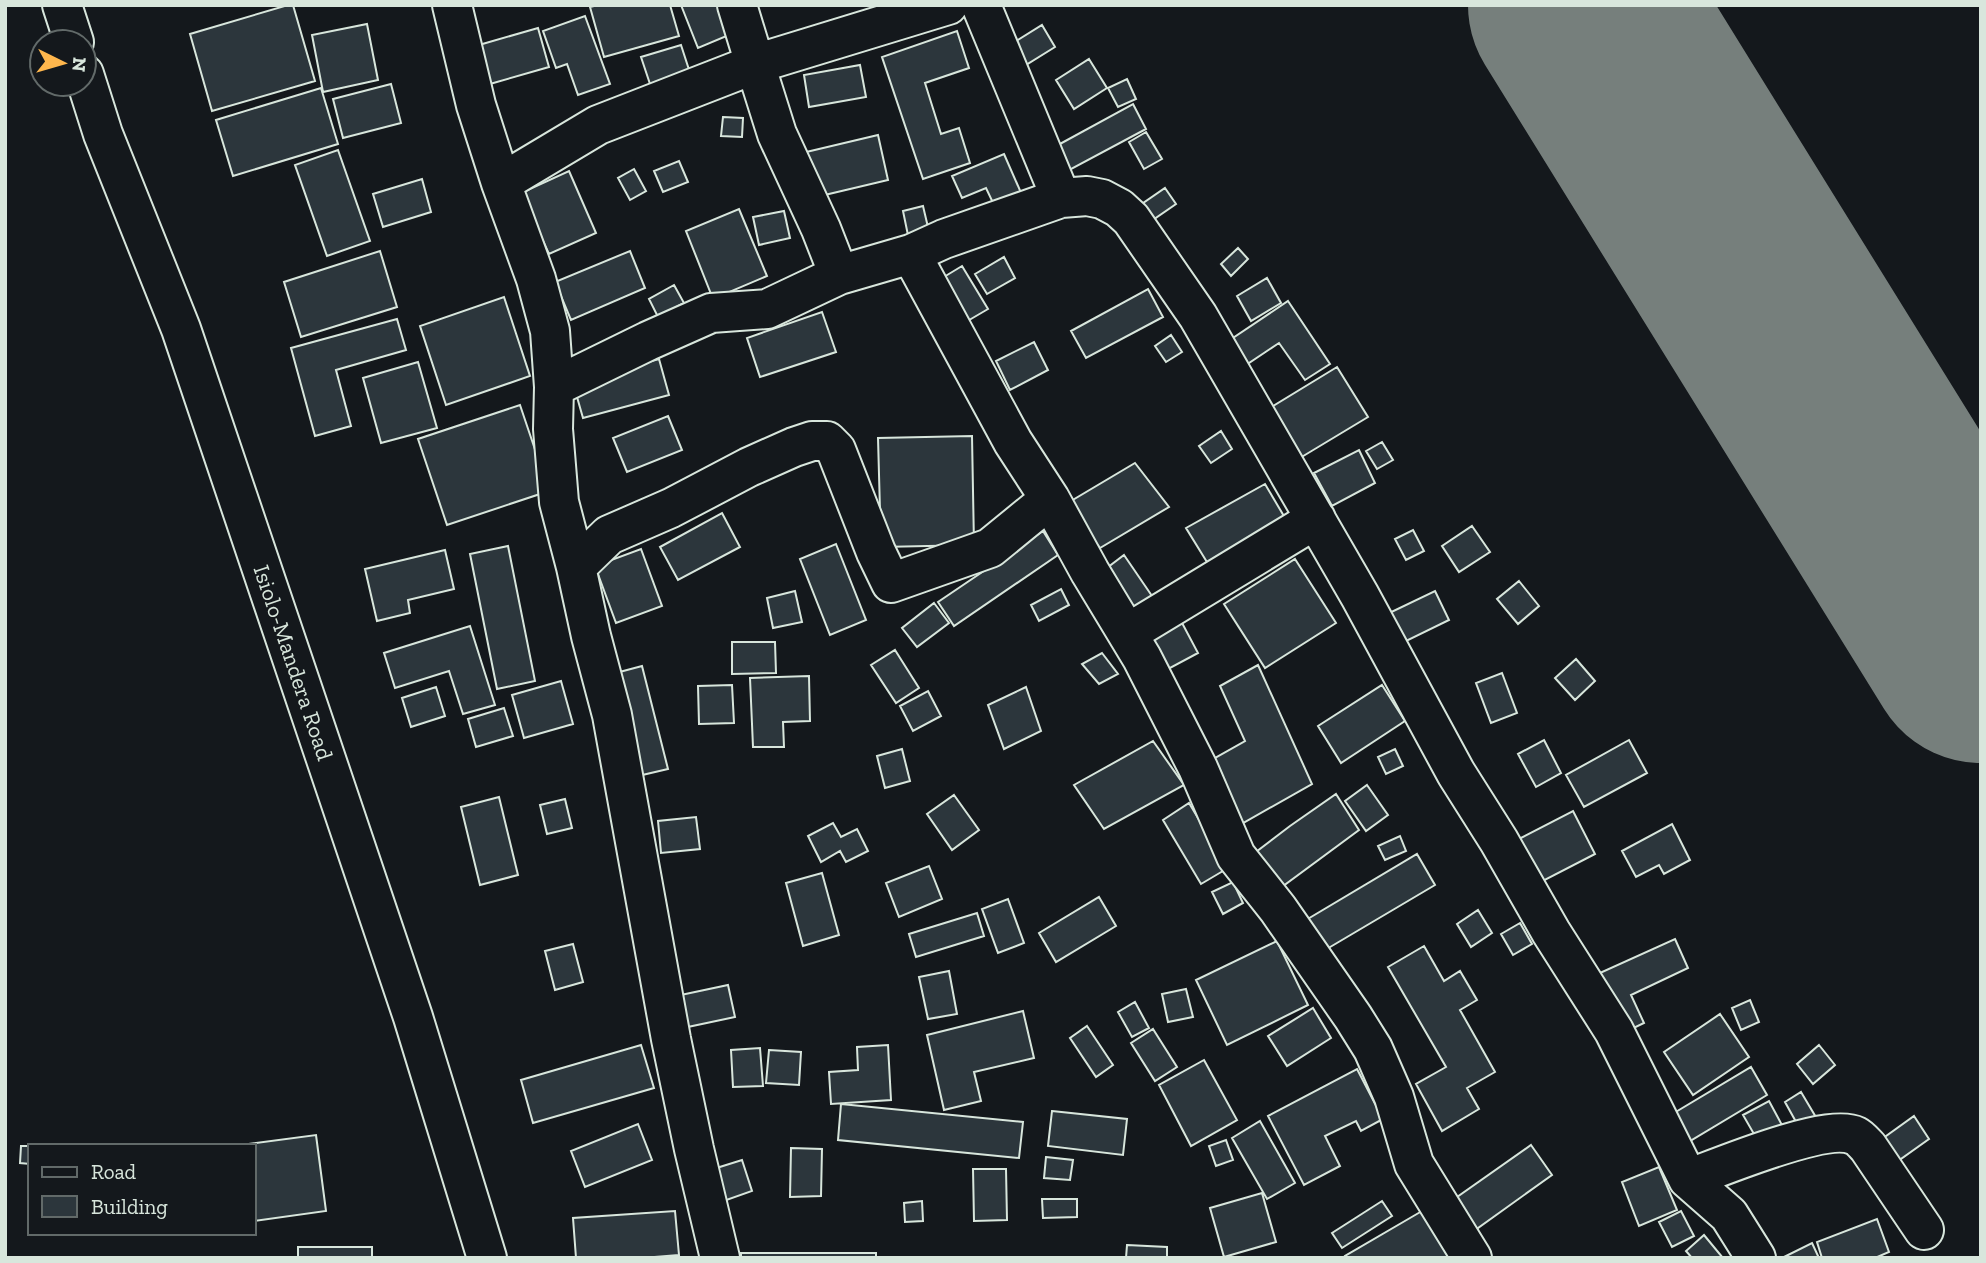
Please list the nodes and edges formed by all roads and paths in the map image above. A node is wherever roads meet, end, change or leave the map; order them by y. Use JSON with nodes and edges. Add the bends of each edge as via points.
{"nodes":[{"id":1,"x":62,"y":5,"type":"edge"},
{"id":2,"x":452,"y":5,"type":"edge"},
{"id":3,"x":737,"y":5,"type":"edge"},
{"id":4,"x":948,"y":5,"type":"edge"},
{"id":5,"x":981,"y":5,"type":"edge"},
{"id":6,"x":69,"y":28,"type":"edge"},
{"id":7,"x":755,"y":64,"type":"junction"},
{"id":8,"x":92,"y":98,"type":"edge"},
{"id":9,"x":501,"y":183,"type":"junction"},
{"id":10,"x":1061,"y":198,"type":"junction"},
{"id":11,"x":911,"y":254,"type":"junction"},
{"id":12,"x":839,"y":275,"type":"junction"},
{"id":13,"x":554,"y":387,"type":"junction"},
{"id":14,"x":1050,"y":499,"type":"junction"},
{"id":15,"x":1316,"y":519,"type":"junction"},
{"id":16,"x":576,"y":567,"type":"junction"},
{"id":17,"x":1128,"y":633,"type":"junction"},
{"id":18,"x":1688,"y":1179,"type":"junction"},
{"id":19,"x":1924,"y":1230,"type":"dead end"},
{"id":20,"x":487,"y":1258,"type":"edge"},
{"id":21,"x":720,"y":1258,"type":"edge"},
{"id":22,"x":1472,"y":1258,"type":"edge"},
{"id":23,"x":1756,"y":1258,"type":"edge"}],
"edges":[{"from":1,"to":6,"type":"main road"},
{"from":2,"to":9,"type":"main road"},
{"from":3,"to":7,"type":"main road"},
{"from":4,"to":7,"type":"main road"},
{"from":5,"to":10,"type":"main road"},
{"from":7,"to":9,"type":"main road","via":[[598,125]]},
{"from":7,"to":12,"type":"main road","via":[[777,134]]},
{"from":8,"to":20,"type":"main road","name":"Isiolo-Mandera Road","via":[[181,329],[409,1004]]},
{"from":9,"to":13,"type":"main road","via":[[550,331]]},
{"from":10,"to":11,"type":"main road"},
{"from":10,"to":15,"type":"main road","via":[[1102,200],[1131,219],[1198,316]]},
{"from":11,"to":12,"type":"main road"},
{"from":11,"to":14,"type":"main road","via":[[1013,442]]},
{"from":12,"to":13,"type":"main road","via":[[767,309],[711,313]]},
{"from":13,"to":16,"type":"main road","via":[[559,502]]},
{"from":14,"to":16,"type":"main road","via":[[990,548],[891,583],[836,450],[827,441],[812,441],[609,535]]},
{"from":14,"to":17,"type":"main road"},
{"from":15,"to":17,"type":"main road"},
{"from":15,"to":18,"type":"main road","via":[[1456,773],[1614,1031]]},
{"from":16,"to":21,"type":"main road","via":[[612,715],[671,1039]]},
{"from":17,"to":22,"type":"main road","via":[[1198,768],[1236,856],[1373,1049],[1394,1097],[1414,1164]]},
{"from":18,"to":19,"type":"main road","via":[[1799,1139],[1844,1133],[1868,1147]]},
{"from":18,"to":23,"type":"main road","via":[[1729,1216]]}]}
